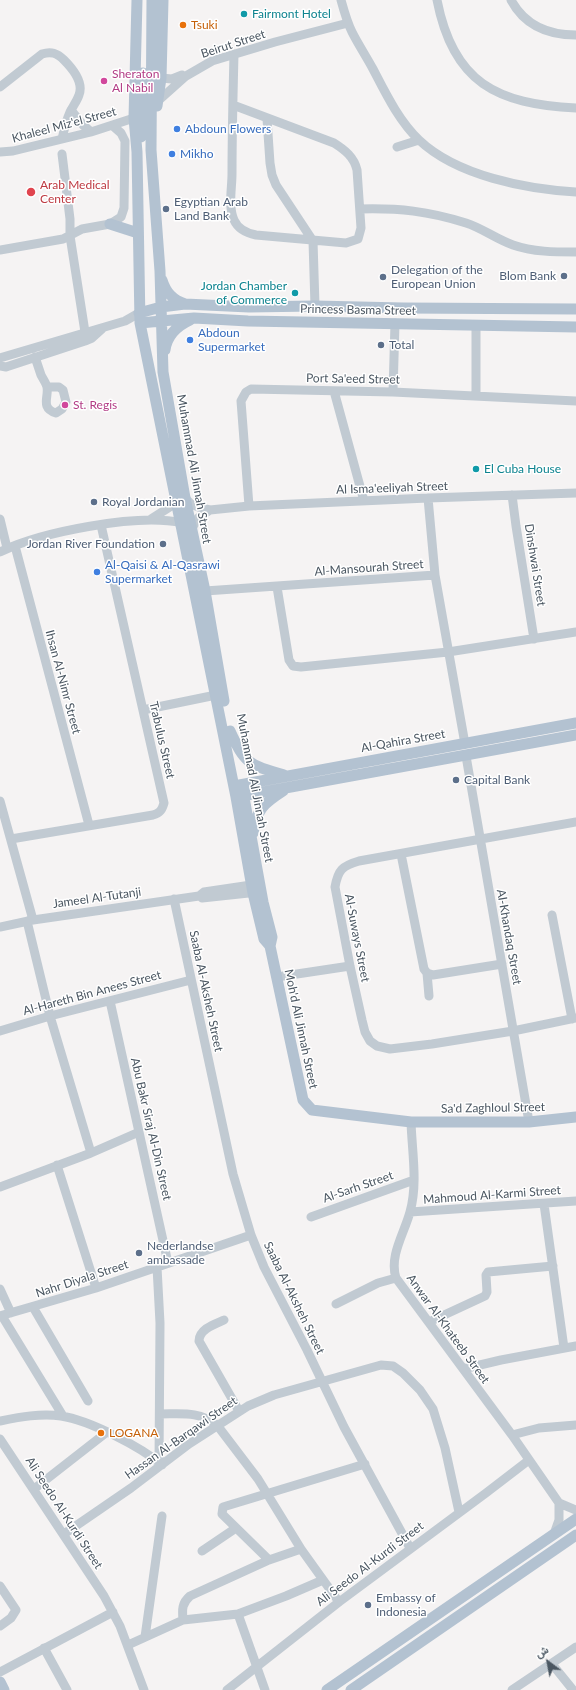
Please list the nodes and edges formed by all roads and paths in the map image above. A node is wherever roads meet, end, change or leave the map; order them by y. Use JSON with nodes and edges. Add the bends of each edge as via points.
{"nodes":[{"id":1,"x":152,"y":0,"type":"edge"},
{"id":2,"x":163,"y":0,"type":"edge"},
{"id":3,"x":341,"y":0,"type":"edge"},
{"id":4,"x":437,"y":0,"type":"edge"},
{"id":5,"x":511,"y":0,"type":"edge"},
{"id":6,"x":138,"y":2,"type":"edge"},
{"id":7,"x":347,"y":20,"type":"junction"},
{"id":8,"x":576,"y":35,"type":"edge"},
{"id":9,"x":274,"y":40,"type":"junction"},
{"id":10,"x":234,"y":54,"type":"junction"},
{"id":11,"x":212,"y":59,"type":"junction"},
{"id":12,"x":161,"y":78,"type":"junction"},
{"id":13,"x":0,"y":87,"type":"edge"},
{"id":14,"x":158,"y":101,"type":"junction"},
{"id":15,"x":233,"y":105,"type":"junction"},
{"id":16,"x":576,"y":108,"type":"edge"},
{"id":17,"x":71,"y":110,"type":"junction"},
{"id":18,"x":134,"y":118,"type":"junction"},
{"id":19,"x":267,"y":118,"type":"junction"},
{"id":20,"x":113,"y":126,"type":"junction"},
{"id":21,"x":91,"y":132,"type":"junction"},
{"id":22,"x":62,"y":139,"type":"junction"},
{"id":23,"x":419,"y":140,"type":"junction"},
{"id":24,"x":397,"y":147,"type":"dead end"},
{"id":25,"x":151,"y":150,"type":"junction"},
{"id":26,"x":0,"y":152,"type":"edge"},
{"id":27,"x":137,"y":152,"type":"junction"},
{"id":28,"x":62,"y":154,"type":"dead end"},
{"id":29,"x":576,"y":192,"type":"edge"},
{"id":30,"x":360,"y":209,"type":"junction"},
{"id":31,"x":110,"y":224,"type":"junction"},
{"id":32,"x":138,"y":234,"type":"junction"},
{"id":33,"x":70,"y":236,"type":"junction"},
{"id":34,"x":313,"y":241,"type":"junction"},
{"id":35,"x":0,"y":250,"type":"edge"},
{"id":36,"x":576,"y":252,"type":"edge"},
{"id":37,"x":160,"y":271,"type":"junction"},
{"id":38,"x":189,"y":305,"type":"junction"},
{"id":39,"x":315,"y":306,"type":"junction"},
{"id":40,"x":161,"y":307,"type":"junction"},
{"id":41,"x":576,"y":310,"type":"edge"},
{"id":42,"x":140,"y":318,"type":"junction"},
{"id":43,"x":194,"y":318,"type":"junction"},
{"id":44,"x":161,"y":320,"type":"junction"},
{"id":45,"x":395,"y":323,"type":"junction"},
{"id":46,"x":476,"y":325,"type":"junction"},
{"id":47,"x":104,"y":327,"type":"junction"},
{"id":48,"x":576,"y":327,"type":"edge"},
{"id":49,"x":85,"y":332,"type":"junction"},
{"id":50,"x":36,"y":357,"type":"junction"},
{"id":51,"x":0,"y":358,"type":"edge"},
{"id":52,"x":0,"y":366,"type":"edge"},
{"id":53,"x":163,"y":372,"type":"junction"},
{"id":54,"x":47,"y":387,"type":"dead end"},
{"id":55,"x":334,"y":391,"type":"junction"},
{"id":56,"x":393,"y":392,"type":"junction"},
{"id":57,"x":476,"y":394,"type":"junction"},
{"id":58,"x":576,"y":401,"type":"edge"},
{"id":59,"x":576,"y":493,"type":"edge"},
{"id":60,"x":512,"y":496,"type":"junction"},
{"id":61,"x":428,"y":498,"type":"junction"},
{"id":62,"x":180,"y":501,"type":"junction"},
{"id":63,"x":364,"y":501,"type":"junction"},
{"id":64,"x":249,"y":506,"type":"junction"},
{"id":65,"x":210,"y":510,"type":"junction"},
{"id":66,"x":0,"y":519,"type":"edge"},
{"id":67,"x":149,"y":519,"type":"junction"},
{"id":68,"x":182,"y":523,"type":"junction"},
{"id":69,"x":101,"y":525,"type":"junction"},
{"id":70,"x":191,"y":530,"type":"junction"},
{"id":71,"x":7,"y":549,"type":"edge"},
{"id":72,"x":435,"y":575,"type":"junction"},
{"id":73,"x":277,"y":587,"type":"junction"},
{"id":74,"x":205,"y":591,"type":"junction"},
{"id":75,"x":576,"y":632,"type":"edge"},
{"id":76,"x":534,"y":639,"type":"junction"},
{"id":77,"x":448,"y":652,"type":"junction"},
{"id":78,"x":216,"y":696,"type":"junction"},
{"id":79,"x":143,"y":710,"type":"junction"},
{"id":80,"x":576,"y":723,"type":"edge"},
{"id":81,"x":230,"y":730,"type":"junction"},
{"id":82,"x":576,"y":735,"type":"edge"},
{"id":83,"x":465,"y":744,"type":"junction"},
{"id":84,"x":466,"y":756,"type":"junction"},
{"id":85,"x":286,"y":775,"type":"junction"},
{"id":86,"x":238,"y":785,"type":"junction"},
{"id":87,"x":288,"y":787,"type":"junction"},
{"id":88,"x":240,"y":796,"type":"junction"},
{"id":89,"x":0,"y":801,"type":"edge"},
{"id":90,"x":576,"y":822,"type":"edge"},
{"id":91,"x":89,"y":825,"type":"junction"},
{"id":92,"x":11,"y":839,"type":"junction"},
{"id":93,"x":252,"y":840,"type":"junction"},
{"id":94,"x":481,"y":840,"type":"junction"},
{"id":95,"x":400,"y":854,"type":"junction"},
{"id":96,"x":257,"y":888,"type":"junction"},
{"id":97,"x":174,"y":899,"type":"junction"},
{"id":98,"x":552,"y":915,"type":"dead end"},
{"id":99,"x":30,"y":920,"type":"junction"},
{"id":100,"x":0,"y":927,"type":"edge"},
{"id":101,"x":502,"y":964,"type":"junction"},
{"id":102,"x":350,"y":966,"type":"junction"},
{"id":103,"x":427,"y":973,"type":"junction"},
{"id":104,"x":277,"y":977,"type":"junction"},
{"id":105,"x":191,"y":980,"type":"junction"},
{"id":106,"x":429,"y":996,"type":"dead end"},
{"id":107,"x":110,"y":1001,"type":"junction"},
{"id":108,"x":50,"y":1016,"type":"junction"},
{"id":109,"x":574,"y":1019,"type":"edge"},
{"id":110,"x":0,"y":1031,"type":"edge"},
{"id":111,"x":513,"y":1031,"type":"junction"},
{"id":112,"x":576,"y":1118,"type":"edge"},
{"id":113,"x":411,"y":1122,"type":"junction"},
{"id":114,"x":529,"y":1122,"type":"junction"},
{"id":115,"x":139,"y":1132,"type":"junction"},
{"id":116,"x":91,"y":1153,"type":"junction"},
{"id":117,"x":57,"y":1165,"type":"junction"},
{"id":118,"x":414,"y":1180,"type":"junction"},
{"id":119,"x":0,"y":1187,"type":"edge"},
{"id":120,"x":576,"y":1201,"type":"edge"},
{"id":121,"x":544,"y":1204,"type":"junction"},
{"id":122,"x":410,"y":1212,"type":"junction"},
{"id":123,"x":311,"y":1217,"type":"dead end"},
{"id":124,"x":251,"y":1235,"type":"junction"},
{"id":125,"x":168,"y":1263,"type":"junction"},
{"id":126,"x":553,"y":1266,"type":"junction"},
{"id":127,"x":157,"y":1267,"type":"junction"},
{"id":128,"x":396,"y":1278,"type":"junction"},
{"id":129,"x":96,"y":1288,"type":"junction"},
{"id":130,"x":0,"y":1289,"type":"edge"},
{"id":131,"x":336,"y":1304,"type":"dead end"},
{"id":132,"x":33,"y":1307,"type":"junction"},
{"id":133,"x":4,"y":1315,"type":"edge"},
{"id":134,"x":224,"y":1320,"type":"dead end"},
{"id":135,"x":429,"y":1322,"type":"junction"},
{"id":136,"x":576,"y":1346,"type":"edge"},
{"id":137,"x":564,"y":1348,"type":"junction"},
{"id":138,"x":463,"y":1369,"type":"junction"},
{"id":139,"x":322,"y":1382,"type":"junction"},
{"id":140,"x":88,"y":1401,"type":"dead end"},
{"id":141,"x":239,"y":1410,"type":"junction"},
{"id":142,"x":160,"y":1414,"type":"junction"},
{"id":143,"x":63,"y":1416,"type":"junction"},
{"id":144,"x":0,"y":1421,"type":"edge"},
{"id":145,"x":217,"y":1425,"type":"junction"},
{"id":146,"x":576,"y":1425,"type":"edge"},
{"id":147,"x":107,"y":1432,"type":"junction"},
{"id":148,"x":512,"y":1435,"type":"junction"},
{"id":149,"x":0,"y":1439,"type":"edge"},
{"id":150,"x":529,"y":1460,"type":"junction"},
{"id":151,"x":161,"y":1464,"type":"junction"},
{"id":152,"x":365,"y":1464,"type":"junction"},
{"id":153,"x":34,"y":1489,"type":"junction"},
{"id":154,"x":266,"y":1494,"type":"junction"},
{"id":155,"x":559,"y":1503,"type":"junction"},
{"id":156,"x":576,"y":1510,"type":"edge"},
{"id":157,"x":460,"y":1512,"type":"junction"},
{"id":158,"x":162,"y":1516,"type":"dead end"},
{"id":159,"x":576,"y":1519,"type":"edge"},
{"id":160,"x":236,"y":1528,"type":"junction"},
{"id":161,"x":64,"y":1534,"type":"junction"},
{"id":162,"x":554,"y":1534,"type":"junction"},
{"id":163,"x":575,"y":1539,"type":"edge"},
{"id":164,"x":410,"y":1548,"type":"junction"},
{"id":165,"x":301,"y":1549,"type":"junction"},
{"id":166,"x":202,"y":1551,"type":"dead end"},
{"id":167,"x":269,"y":1560,"type":"junction"},
{"id":168,"x":323,"y":1580,"type":"junction"},
{"id":169,"x":0,"y":1586,"type":"edge"},
{"id":170,"x":339,"y":1602,"type":"junction"},
{"id":171,"x":113,"y":1612,"type":"junction"},
{"id":172,"x":238,"y":1614,"type":"junction"},
{"id":173,"x":183,"y":1620,"type":"junction"},
{"id":174,"x":0,"y":1626,"type":"edge"},
{"id":175,"x":145,"y":1637,"type":"junction"},
{"id":176,"x":128,"y":1645,"type":"junction"},
{"id":177,"x":576,"y":1647,"type":"edge"},
{"id":178,"x":44,"y":1648,"type":"junction"},
{"id":179,"x":552,"y":1664,"type":"junction"},
{"id":180,"x":256,"y":1666,"type":"junction"},
{"id":181,"x":0,"y":1672,"type":"edge"},
{"id":182,"x":0,"y":1682,"type":"edge"},
{"id":183,"x":4,"y":1690,"type":"edge"},
{"id":184,"x":67,"y":1690,"type":"edge"},
{"id":185,"x":144,"y":1690,"type":"edge"},
{"id":186,"x":227,"y":1690,"type":"edge"},
{"id":187,"x":265,"y":1690,"type":"edge"},
{"id":188,"x":327,"y":1690,"type":"edge"},
{"id":189,"x":351,"y":1690,"type":"edge"},
{"id":190,"x":512,"y":1690,"type":"edge"},
{"id":191,"x":573,"y":1690,"type":"edge"}],
"edges":[{"from":1,"to":25,"type":"main road","name":"Muhammad Ali Jinnah Street"},
{"from":2,"to":12,"type":"main road","name":"Muhammad Ali Jinnah Street"},
{"from":3,"to":7,"type":"street"},
{"from":4,"to":16,"type":"street","via":[[457,55],[473,76],[485,86],[522,102]]},
{"from":5,"to":8,"type":"street","via":[[522,16],[541,30]]},
{"from":6,"to":18,"type":"main road","name":"Muhammad Ali Jinnah Street"},
{"from":6,"to":27,"type":"main road","name":"Muhammad Ali Jinnah Street","via":[[142,134]]},
{"from":7,"to":9,"type":"street","name":"Beirut Street"},
{"from":7,"to":23,"type":"street","via":[[390,102]]},
{"from":9,"to":10,"type":"street","name":"Beirut Street"},
{"from":9,"to":11,"type":"street","name":"Beirut Street"},
{"from":10,"to":11,"type":"street","name":"Beirut Street"},
{"from":10,"to":15,"type":"street"},
{"from":11,"to":12,"type":"street","name":"Beirut Street","via":[[177,78]]},
{"from":11,"to":14,"type":"street","name":"Beirut Street","via":[[186,76]]},
{"from":12,"to":14,"type":"main road","name":"Muhammad Ali Jinnah Street"},
{"from":13,"to":17,"type":"street","via":[[36,58],[49,52],[56,53],[79,79],[79,96]]},
{"from":14,"to":25,"type":"main road","name":"Muhammad Ali Jinnah Street"},
{"from":15,"to":19,"type":"street"},
{"from":15,"to":34,"type":"street","via":[[234,221],[248,233]]},
{"from":17,"to":21,"type":"street"},
{"from":17,"to":22,"type":"street"},
{"from":18,"to":20,"type":"street","name":"Khaleel Miz'el Street"},
{"from":18,"to":27,"type":"main road","name":"Muhammad Ali Jinnah Street"},
{"from":19,"to":30,"type":"street","via":[[334,143],[348,153],[358,170]]},
{"from":19,"to":34,"type":"street","via":[[272,175]]},
{"from":20,"to":21,"type":"street","name":"Khaleel Miz'el Street"},
{"from":20,"to":31,"type":"street","via":[[125,141],[124,208],[121,217]]},
{"from":21,"to":22,"type":"street","name":"Khaleel Miz'el Street"},
{"from":22,"to":26,"type":"street","name":"Khaleel Miz'el Street"},
{"from":23,"to":24,"type":"street"},
{"from":23,"to":29,"type":"street","via":[[455,164],[500,181]]},
{"from":25,"to":37,"type":"main road","name":"Muhammad Ali Jinnah Street"},
{"from":27,"to":32,"type":"main road","name":"Muhammad Ali Jinnah Street"},
{"from":28,"to":33,"type":"street"},
{"from":30,"to":34,"type":"street","via":[[361,228],[358,239],[346,243]]},
{"from":30,"to":36,"type":"street","via":[[427,212],[467,223],[513,245],[550,252]]},
{"from":31,"to":32,"type":"main road"},
{"from":31,"to":33,"type":"street","via":[[82,229]]},
{"from":32,"to":42,"type":"main road","name":"Muhammad Ali Jinnah Street"},
{"from":33,"to":35,"type":"street"},
{"from":33,"to":49,"type":"street"},
{"from":34,"to":39,"type":"street"},
{"from":37,"to":38,"type":"main road","via":[[163,284],[171,297]]},
{"from":37,"to":40,"type":"main road","name":"Muhammad Ali Jinnah Street"},
{"from":38,"to":39,"type":"main road","name":"Princess Basma Street"},
{"from":38,"to":40,"type":"main road","name":"Princess Basma Street"},
{"from":38,"to":43,"type":"street"},
{"from":39,"to":41,"type":"main road","name":"Princess Basma Street"},
{"from":40,"to":42,"type":"main road","name":"Princess Basma Street"},
{"from":40,"to":44,"type":"main road","name":"Muhammad Ali Jinnah Street"},
{"from":42,"to":44,"type":"main road","name":"Princess Basma Street"},
{"from":42,"to":47,"type":"street"},
{"from":42,"to":62,"type":"main road","name":"Muhammad Ali Jinnah Street"},
{"from":43,"to":44,"type":"main road","name":"Princess Basma Street"},
{"from":43,"to":45,"type":"main road","name":"Princess Basma Street"},
{"from":43,"to":53,"type":"main road","via":[[176,328],[168,339]]},
{"from":44,"to":53,"type":"main road","name":"Muhammad Ali Jinnah Street"},
{"from":45,"to":46,"type":"main road","name":"Princess Basma Street"},
{"from":45,"to":56,"type":"street"},
{"from":46,"to":48,"type":"main road","name":"Princess Basma Street"},
{"from":46,"to":57,"type":"street"},
{"from":47,"to":49,"type":"street"},
{"from":47,"to":50,"type":"street","via":[[88,340]]},
{"from":49,"to":51,"type":"street"},
{"from":50,"to":52,"type":"street","via":[[6,367]]},
{"from":50,"to":54,"type":"street"},
{"from":53,"to":62,"type":"main road","name":"Muhammad Ali Jinnah Street"},
{"from":55,"to":56,"type":"street","name":"Port Sa'eed Street"},
{"from":55,"to":63,"type":"street"},
{"from":55,"to":64,"type":"street","name":"Port Sa'eed Street","via":[[252,389],[242,396]]},
{"from":56,"to":57,"type":"street","name":"Port Sa'eed Street"},
{"from":57,"to":58,"type":"street","name":"Port Sa'eed Street"},
{"from":59,"to":60,"type":"street","name":"Al Isma'eeliyah Street"},
{"from":60,"to":61,"type":"street","name":"Al Isma'eeliyah Street"},
{"from":60,"to":76,"type":"street","name":"Dinshwai Street"},
{"from":61,"to":63,"type":"street","name":"Al Isma'eeliyah Street"},
{"from":61,"to":72,"type":"street"},
{"from":62,"to":65,"type":"street","name":"Al Isma'eeliyah Street"},
{"from":62,"to":67,"type":"street"},
{"from":62,"to":68,"type":"main road","name":"Muhammad Ali Jinnah Street"},
{"from":62,"to":70,"type":"main road","name":"Muhammad Ali Jinnah Street"},
{"from":63,"to":64,"type":"street","name":"Al Isma'eeliyah Street"},
{"from":64,"to":65,"type":"street","name":"Al Isma'eeliyah Street"},
{"from":65,"to":70,"type":"street","via":[[198,518]]},
{"from":66,"to":71,"type":"street","name":"Ihsan Al-Nimr Street"},
{"from":67,"to":68,"type":"street"},
{"from":67,"to":69,"type":"street"},
{"from":68,"to":78,"type":"main road","name":"Muhammad Ali Jinnah Street"},
{"from":69,"to":71,"type":"street","via":[[38,539]]},
{"from":69,"to":79,"type":"street","name":"Trabulus Street"},
{"from":70,"to":74,"type":"main road","name":"Muhammad Ali Jinnah Street"},
{"from":71,"to":91,"type":"street","name":"Ihsan Al-Nimr Street"},
{"from":72,"to":73,"type":"street","name":"Al-Mansourah Street"},
{"from":72,"to":77,"type":"street","name":"Al-Mansourah Street"},
{"from":73,"to":74,"type":"street","name":"Al-Mansourah Street"},
{"from":73,"to":77,"type":"street","via":[[289,660],[293,666]]},
{"from":74,"to":81,"type":"main road","name":"Muhammad Ali Jinnah Street"},
{"from":75,"to":76,"type":"street"},
{"from":76,"to":77,"type":"street"},
{"from":77,"to":83,"type":"street","name":"Al-Mansourah Street"},
{"from":78,"to":79,"type":"street"},
{"from":78,"to":86,"type":"main road","name":"Muhammad Ali Jinnah Street"},
{"from":79,"to":91,"type":"street","name":"Trabulus Street","via":[[164,803],[162,809],[158,814]]},
{"from":80,"to":83,"type":"main road","name":"Al-Qahira Street"},
{"from":81,"to":85,"type":"main road","via":[[248,762]]},
{"from":81,"to":86,"type":"main road","name":"Muhammad Ali Jinnah Street"},
{"from":82,"to":84,"type":"main road"},
{"from":83,"to":85,"type":"main road","name":"Al-Qahira Street"},
{"from":84,"to":87,"type":"main road"},
{"from":84,"to":94,"type":"street","name":"Al-Khandaq Street"},
{"from":85,"to":86,"type":"main road","name":"Al-Qahira Street"},
{"from":86,"to":88,"type":"main road","name":"Muhammad Ali Jinnah Street"},
{"from":87,"to":88,"type":"main road"},
{"from":87,"to":93,"type":"main road","via":[[259,810]]},
{"from":88,"to":93,"type":"main road","name":"Muhammad Ali Jinnah Street"},
{"from":88,"to":96,"type":"main road","name":"Muhammad Ali Jinnah Street"},
{"from":89,"to":92,"type":"street"},
{"from":90,"to":94,"type":"street","name":"Al-Suways Street"},
{"from":91,"to":92,"type":"street","name":"Trabulus Street"},
{"from":92,"to":99,"type":"street"},
{"from":93,"to":96,"type":"main road","name":"Muhammad Ali Jinnah Street"},
{"from":94,"to":95,"type":"street","name":"Al-Suways Street"},
{"from":94,"to":101,"type":"street","name":"Al-Khandaq Street"},
{"from":95,"to":102,"type":"street","name":"Al-Suways Street","via":[[348,864],[337,875],[336,887]]},
{"from":95,"to":103,"type":"street","via":[[421,960]]},
{"from":96,"to":97,"type":"street","name":"Jameel Al-Tutanji","via":[[204,892],[199,896]]},
{"from":96,"to":104,"type":"main road","name":"Moh'd Ali Jinnah Street","via":[[272,938],[270,946]]},
{"from":97,"to":99,"type":"street","name":"Jameel Al-Tutanji"},
{"from":97,"to":105,"type":"street","name":"Saaba Al-Aksheh Street"},
{"from":98,"to":109,"type":"street"},
{"from":99,"to":100,"type":"street","name":"Jameel Al-Tutanji"},
{"from":99,"to":108,"type":"street"},
{"from":101,"to":103,"type":"street","via":[[433,975]]},
{"from":101,"to":111,"type":"street","name":"Al-Khandaq Street"},
{"from":102,"to":104,"type":"street"},
{"from":102,"to":111,"type":"street","name":"Al-Suways Street","via":[[365,1032],[370,1041],[377,1046],[400,1048]]},
{"from":103,"to":106,"type":"street"},
{"from":104,"to":113,"type":"main road","name":"Moh'd Ali Jinnah Street","via":[[303,1100],[308,1107]]},
{"from":105,"to":107,"type":"street","name":"Al-Hareth Bin Anees Street"},
{"from":105,"to":124,"type":"street","name":"Saaba Al-Aksheh Street","via":[[233,1174]]},
{"from":107,"to":108,"type":"street","name":"Al-Hareth Bin Anees Street"},
{"from":107,"to":115,"type":"street","name":"Abu Bakr Siraj Al-Din Street"},
{"from":108,"to":110,"type":"street","name":"Al-Hareth Bin Anees Street"},
{"from":108,"to":116,"type":"street"},
{"from":109,"to":111,"type":"street","name":"Al-Suways Street"},
{"from":111,"to":114,"type":"street","name":"Al-Khandaq Street"},
{"from":112,"to":114,"type":"main road","name":"Sa'd Zaghloul Street"},
{"from":113,"to":114,"type":"main road","name":"Sa'd Zaghloul Street"},
{"from":113,"to":118,"type":"street","name":"Anwar Al-Khateeb Street"},
{"from":115,"to":116,"type":"street"},
{"from":115,"to":125,"type":"street","name":"Abu Bakr Siraj Al-Din Street"},
{"from":116,"to":117,"type":"street"},
{"from":117,"to":119,"type":"street"},
{"from":117,"to":129,"type":"street"},
{"from":118,"to":122,"type":"street","name":"Anwar Al-Khateeb Street"},
{"from":118,"to":123,"type":"street","name":"Al-Sarh Street"},
{"from":120,"to":121,"type":"street","name":"Mahmoud Al-Karmi Street"},
{"from":121,"to":122,"type":"street","name":"Mahmoud Al-Karmi Street"},
{"from":121,"to":126,"type":"street"},
{"from":122,"to":128,"type":"street","name":"Anwar Al-Khateeb Street","via":[[393,1265]]},
{"from":124,"to":125,"type":"street","name":"Nahr Diyala Street"},
{"from":124,"to":139,"type":"street","name":"Saaba Al-Aksheh Street","via":[[264,1268]]},
{"from":125,"to":127,"type":"street","name":"Nahr Diyala Street"},
{"from":126,"to":135,"type":"street","via":[[488,1272],[485,1296]]},
{"from":126,"to":137,"type":"street"},
{"from":127,"to":129,"type":"street","name":"Nahr Diyala Street"},
{"from":127,"to":142,"type":"street"},
{"from":128,"to":131,"type":"street"},
{"from":128,"to":135,"type":"street","name":"Anwar Al-Khateeb Street"},
{"from":129,"to":132,"type":"street","name":"Nahr Diyala Street"},
{"from":130,"to":133,"type":"street"},
{"from":132,"to":133,"type":"street","name":"Nahr Diyala Street"},
{"from":132,"to":140,"type":"street"},
{"from":133,"to":143,"type":"street"},
{"from":134,"to":141,"type":"street","via":[[202,1332],[199,1341]]},
{"from":135,"to":138,"type":"street","name":"Anwar Al-Khateeb Street"},
{"from":136,"to":137,"type":"street"},
{"from":137,"to":138,"type":"street"},
{"from":138,"to":148,"type":"street","name":"Anwar Al-Khateeb Street"},
{"from":139,"to":141,"type":"street","name":"Hassan Al-Barqawi Street","via":[[274,1395]]},
{"from":139,"to":152,"type":"street","name":"Saaba Al-Aksheh Street"},
{"from":139,"to":157,"type":"street","name":"Hassan Al-Barqawi Street","via":[[376,1366],[389,1365],[409,1378],[429,1402],[436,1417]]},
{"from":141,"to":145,"type":"street","name":"Hassan Al-Barqawi Street"},
{"from":142,"to":145,"type":"street","via":[[197,1415]]},
{"from":142,"to":151,"type":"street"},
{"from":143,"to":144,"type":"street","via":[[30,1416]]},
{"from":143,"to":147,"type":"street"},
{"from":145,"to":151,"type":"street","name":"Hassan Al-Barqawi Street"},
{"from":145,"to":154,"type":"street"},
{"from":146,"to":148,"type":"street","via":[[539,1428]]},
{"from":147,"to":151,"type":"street"},
{"from":147,"to":153,"type":"street"},
{"from":148,"to":150,"type":"street","name":"Anwar Al-Khateeb Street"},
{"from":149,"to":153,"type":"street","name":"Ali Seedo Al-Kurdi Street"},
{"from":150,"to":155,"type":"street","name":"Anwar Al-Khateeb Street"},
{"from":150,"to":157,"type":"street","name":"Ali Seedo Al-Kurdi Street"},
{"from":151,"to":161,"type":"street","name":"Hassan Al-Barqawi Street"},
{"from":152,"to":154,"type":"street"},
{"from":152,"to":164,"type":"street","name":"Saaba Al-Aksheh Street"},
{"from":153,"to":161,"type":"street","name":"Ali Seedo Al-Kurdi Street"},
{"from":154,"to":160,"type":"street","via":[[224,1507],[222,1514]]},
{"from":154,"to":165,"type":"street"},
{"from":155,"to":156,"type":"street"},
{"from":155,"to":162,"type":"street","via":[[559,1520]]},
{"from":157,"to":164,"type":"street","name":"Ali Seedo Al-Kurdi Street"},
{"from":158,"to":175,"type":"street"},
{"from":159,"to":162,"type":"main road"},
{"from":160,"to":166,"type":"street"},
{"from":160,"to":167,"type":"street"},
{"from":161,"to":171,"type":"street","name":"Ali Seedo Al-Kurdi Street"},
{"from":162,"to":188,"type":"main road"},
{"from":163,"to":189,"type":"main road"},
{"from":164,"to":170,"type":"street","name":"Ali Seedo Al-Kurdi Street"},
{"from":165,"to":167,"type":"street"},
{"from":165,"to":168,"type":"street"},
{"from":167,"to":173,"type":"street","via":[[190,1596],[183,1604]]},
{"from":168,"to":170,"type":"street"},
{"from":168,"to":172,"type":"street"},
{"from":169,"to":174,"type":"street","via":[[16,1610],[11,1618]]},
{"from":170,"to":180,"type":"street","name":"Ali Seedo Al-Kurdi Street"},
{"from":171,"to":176,"type":"street","name":"Ali Seedo Al-Kurdi Street"},
{"from":171,"to":178,"type":"street"},
{"from":172,"to":173,"type":"street"},
{"from":172,"to":180,"type":"street"},
{"from":173,"to":175,"type":"street"},
{"from":175,"to":176,"type":"street"},
{"from":176,"to":185,"type":"street","name":"Ali Seedo Al-Kurdi Street"},
{"from":177,"to":179,"type":"street"},
{"from":178,"to":181,"type":"street"},
{"from":178,"to":184,"type":"street"},
{"from":179,"to":190,"type":"street"},
{"from":179,"to":191,"type":"street"},
{"from":180,"to":186,"type":"street","name":"Ali Seedo Al-Kurdi Street"},
{"from":180,"to":187,"type":"street"},
{"from":182,"to":183,"type":"main road"}]}
